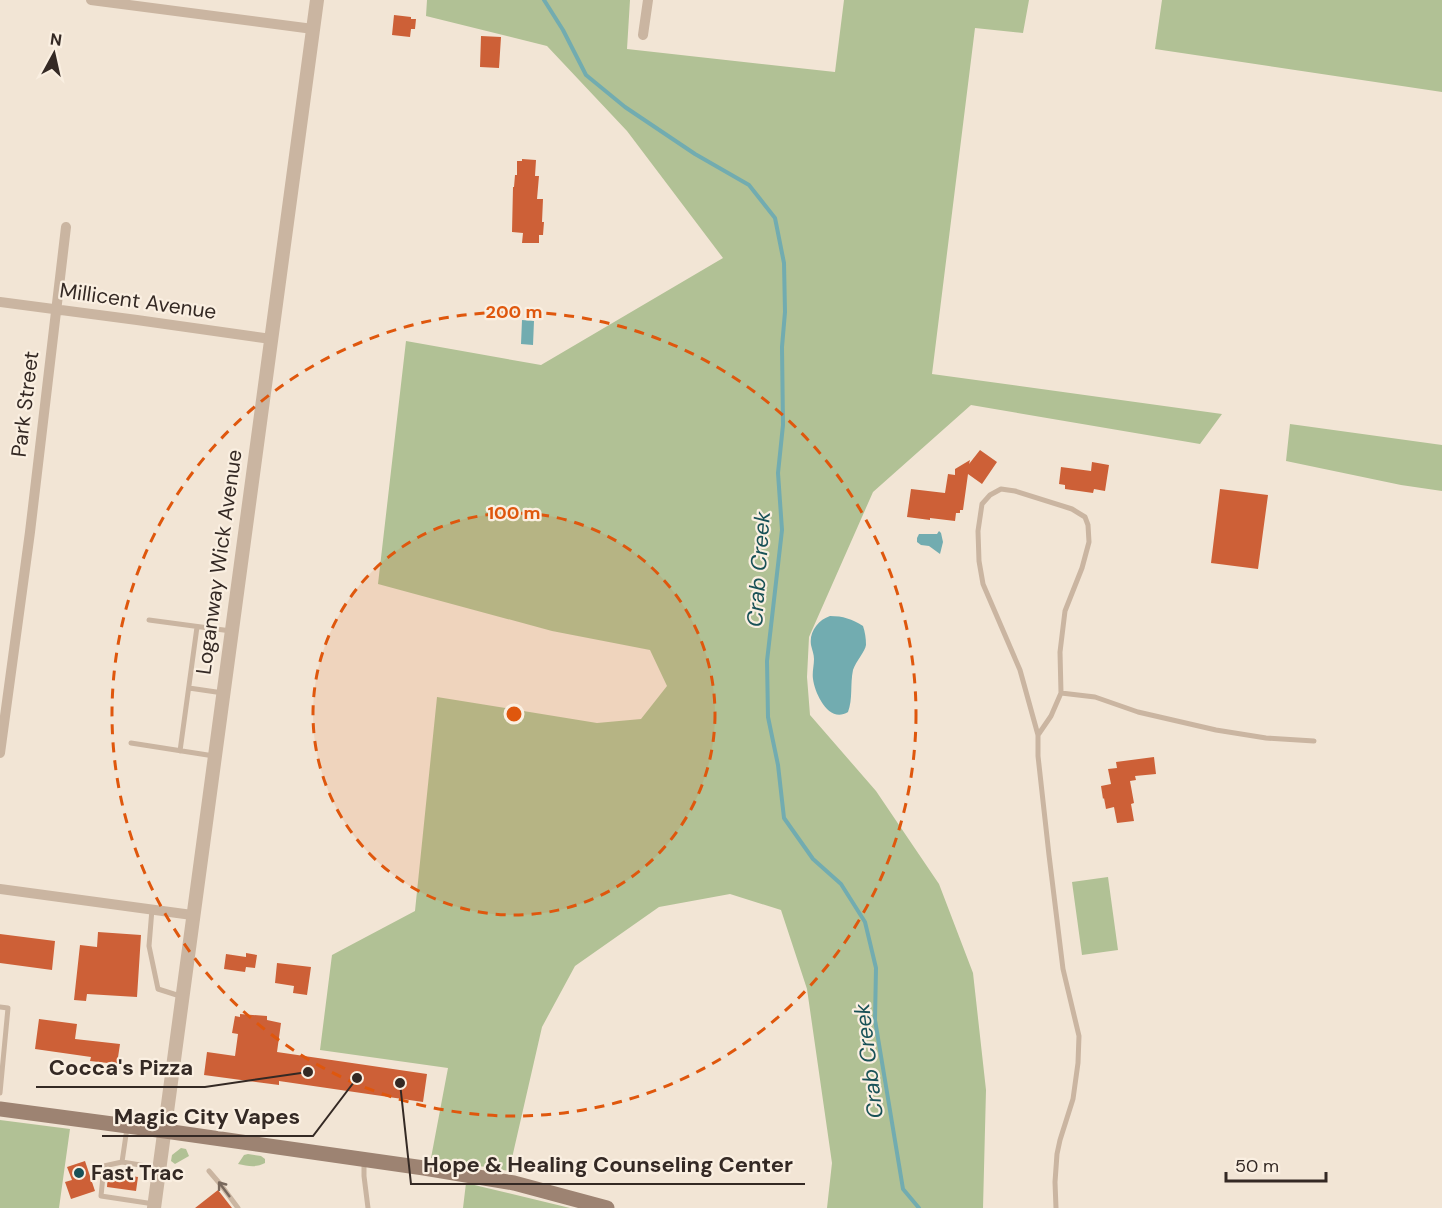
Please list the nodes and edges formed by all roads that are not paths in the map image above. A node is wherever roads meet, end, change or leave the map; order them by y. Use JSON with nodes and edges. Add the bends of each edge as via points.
{"nodes":[{"id":1,"x":91,"y":0,"type":"edge"},
{"id":2,"x":317,"y":0,"type":"edge"},
{"id":3,"x":648,"y":0,"type":"edge"},
{"id":4,"x":313,"y":29,"type":"junction"},
{"id":5,"x":643,"y":35,"type":"dead end"},
{"id":6,"x":66,"y":227,"type":"dead end"},
{"id":7,"x":0,"y":302,"type":"edge"},
{"id":8,"x":57,"y":309,"type":"junction"},
{"id":9,"x":271,"y":339,"type":"junction"},
{"id":10,"x":149,"y":620,"type":"dead end"},
{"id":11,"x":197,"y":627,"type":"junction"},
{"id":12,"x":231,"y":631,"type":"junction"},
{"id":13,"x":189,"y":688,"type":"junction"},
{"id":14,"x":223,"y":693,"type":"junction"},
{"id":15,"x":1061,"y":693,"type":"junction"},
{"id":16,"x":1038,"y":735,"type":"junction"},
{"id":17,"x":1314,"y":741,"type":"dead end"},
{"id":18,"x":131,"y":743,"type":"dead end"},
{"id":19,"x":180,"y":751,"type":"junction"},
{"id":20,"x":0,"y":753,"type":"edge"},
{"id":21,"x":214,"y":756,"type":"junction"},
{"id":22,"x":0,"y":889,"type":"edge"},
{"id":23,"x":152,"y":909,"type":"junction"},
{"id":24,"x":192,"y":915,"type":"junction"},
{"id":25,"x":182,"y":996,"type":"junction"},
{"id":26,"x":0,"y":1007,"type":"edge"},
{"id":27,"x":1,"y":1072,"type":"edge"},
{"id":28,"x":0,"y":1093,"type":"edge"},
{"id":29,"x":0,"y":1109,"type":"edge"},
{"id":30,"x":127,"y":1126,"type":"junction"},
{"id":31,"x":165,"y":1131,"type":"junction"},
{"id":32,"x":364,"y":1159,"type":"junction"},
{"id":33,"x":122,"y":1162,"type":"junction"},
{"id":34,"x":160,"y":1168,"type":"junction"},
{"id":35,"x":209,"y":1171,"type":"dead end"},
{"id":36,"x":155,"y":1206,"type":"edge"},
{"id":37,"x":238,"y":1208,"type":"edge"},
{"id":38,"x":369,"y":1208,"type":"edge"},
{"id":39,"x":607,"y":1208,"type":"edge"},
{"id":40,"x":1056,"y":1208,"type":"edge"}],
"edges":[{"from":1,"to":4,"type":"street"},
{"from":2,"to":4,"type":"street","name":"Loganway Wick Avenue"},
{"from":3,"to":5,"type":"street"},
{"from":4,"to":9,"type":"street","name":"Loganway Wick Avenue"},
{"from":6,"to":8,"type":"street","name":"Park Street"},
{"from":7,"to":8,"type":"street","name":"Millicent Avenue"},
{"from":8,"to":9,"type":"street","name":"Millicent Avenue"},
{"from":8,"to":20,"type":"street","name":"Park Street"},
{"from":9,"to":12,"type":"street","name":"Loganway Wick Avenue"},
{"from":10,"to":11,"type":"lane"},
{"from":11,"to":12,"type":"lane"},
{"from":11,"to":13,"type":"lane"},
{"from":12,"to":14,"type":"street","name":"Loganway Wick Avenue"},
{"from":13,"to":14,"type":"lane"},
{"from":13,"to":19,"type":"lane"},
{"from":14,"to":21,"type":"street","name":"Loganway Wick Avenue"},
{"from":15,"to":16,"type":"lane"},
{"from":15,"to":16,"type":"lane","via":[[1065,611],[1089,542],[1088,525],[1085,517],[1072,508],[1001,489],[982,504],[979,561],[983,584],[1020,669]]},
{"from":15,"to":17,"type":"lane","via":[[1095,697],[1138,712],[1216,730]]},
{"from":16,"to":40,"type":"lane","via":[[1063,969],[1079,1036],[1073,1099],[1057,1154]]},
{"from":18,"to":19,"type":"lane"},
{"from":19,"to":21,"type":"lane"},
{"from":21,"to":24,"type":"street","name":"Loganway Wick Avenue"},
{"from":22,"to":23,"type":"street"},
{"from":23,"to":24,"type":"street"},
{"from":23,"to":25,"type":"lane","via":[[149,946],[158,989]]},
{"from":24,"to":25,"type":"street","name":"Loganway Wick Avenue"},
{"from":25,"to":31,"type":"street","name":"Loganway Wick Avenue"},
{"from":26,"to":27,"type":"lane","via":[[8,1008]]},
{"from":27,"to":28,"type":"lane"},
{"from":29,"to":30,"type":"main road"},
{"from":30,"to":31,"type":"main road"},
{"from":30,"to":33,"type":"lane"},
{"from":31,"to":32,"type":"main road"},
{"from":31,"to":34,"type":"street","name":"Loganway Wick Avenue"},
{"from":32,"to":38,"type":"lane"},
{"from":32,"to":39,"type":"main road","via":[[514,1184]]},
{"from":33,"to":34,"type":"lane"},
{"from":33,"to":36,"type":"lane","via":[[104,1166],[100,1196]]},
{"from":34,"to":36,"type":"street","name":"Loganway Wick Avenue"},
{"from":37,"to":35,"type":"lane","one_way":true}]}
